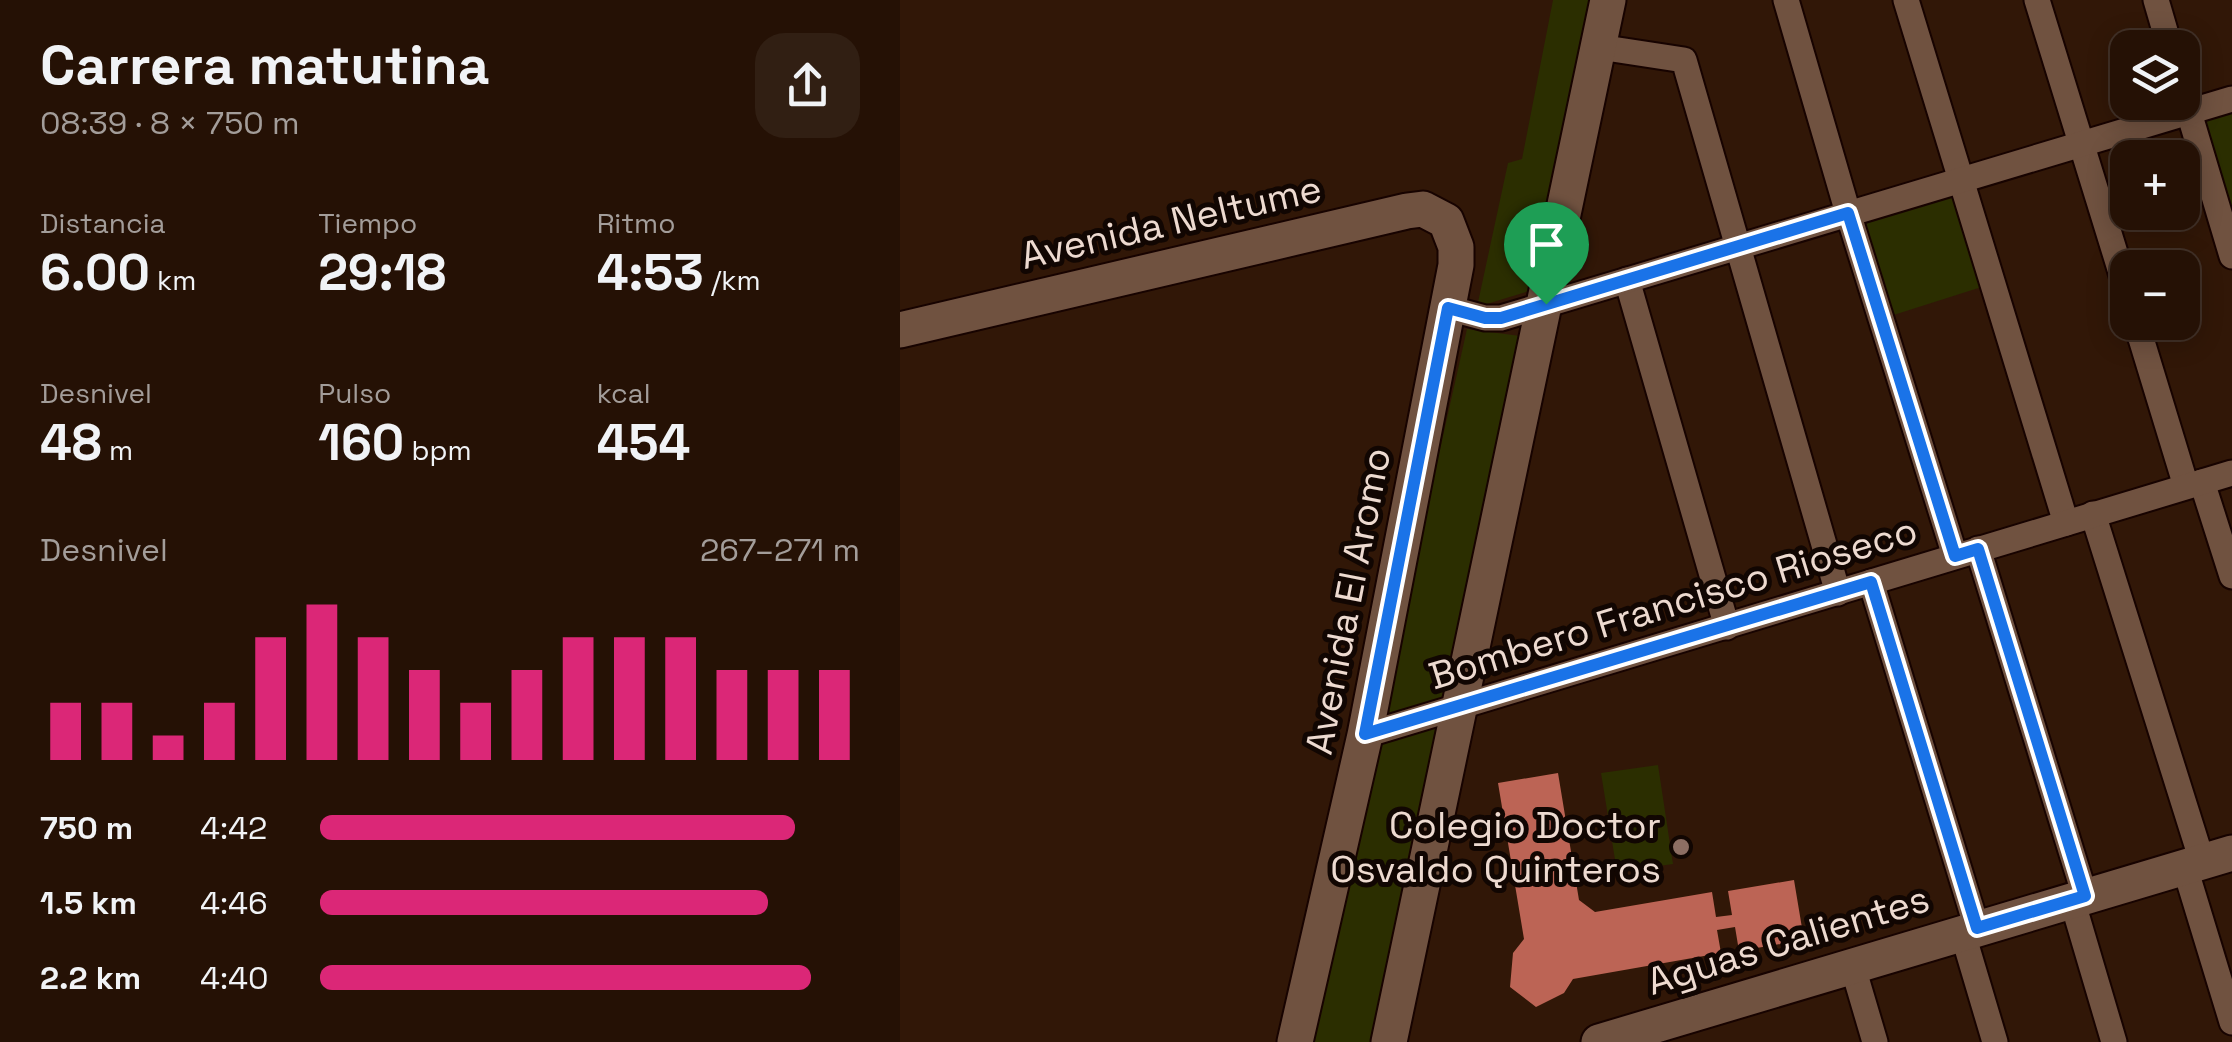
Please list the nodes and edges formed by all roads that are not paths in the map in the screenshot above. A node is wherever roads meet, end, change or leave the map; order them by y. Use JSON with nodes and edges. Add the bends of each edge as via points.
{"nodes":[{"id":1,"x":1608,"y":0,"type":"edge"},
{"id":2,"x":1786,"y":0,"type":"edge"},
{"id":3,"x":1906,"y":0,"type":"edge"},
{"id":4,"x":2037,"y":0,"type":"edge"},
{"id":5,"x":2156,"y":0,"type":"edge"},
{"id":6,"x":2165,"y":30,"type":"edge"},
{"id":7,"x":1599,"y":47,"type":"junction"},
{"id":8,"x":2232,"y":99,"type":"edge"},
{"id":9,"x":2200,"y":100,"type":"edge"},
{"id":10,"x":2138,"y":120,"type":"edge"},
{"id":11,"x":2192,"y":120,"type":"edge"},
{"id":12,"x":2081,"y":144,"type":"junction"},
{"id":13,"x":1959,"y":180,"type":"junction"},
{"id":14,"x":1848,"y":213,"type":"junction"},
{"id":15,"x":1453,"y":233,"type":"joint"},
{"id":16,"x":1737,"y":248,"type":"junction"},
{"id":17,"x":2114,"y":250,"type":"edge"},
{"id":18,"x":2232,"y":256,"type":"edge"},
{"id":19,"x":1627,"y":280,"type":"junction"},
{"id":20,"x":1546,"y":304,"type":"junction"},
{"id":21,"x":1448,"y":308,"type":"junction"},
{"id":22,"x":900,"y":330,"type":"edge"},
{"id":23,"x":2142,"y":340,"type":"edge"},
{"id":24,"x":2232,"y":472,"type":"edge"},
{"id":25,"x":2194,"y":484,"type":"junction"},
{"id":26,"x":2093,"y":514,"type":"junction"},
{"id":27,"x":2066,"y":523,"type":"junction"},
{"id":28,"x":1966,"y":553,"type":"junction"},
{"id":29,"x":2232,"y":576,"type":"edge"},
{"id":30,"x":1871,"y":582,"type":"junction"},
{"id":31,"x":1838,"y":593,"type":"junction"},
{"id":32,"x":1727,"y":626,"type":"junction"},
{"id":33,"x":1458,"y":709,"type":"junction"},
{"id":34,"x":1365,"y":734,"type":"junction"},
{"id":35,"x":2206,"y":861,"type":"edge"},
{"id":36,"x":2078,"y":898,"type":"junction"},
{"id":37,"x":1969,"y":930,"type":"junction"},
{"id":38,"x":1852,"y":964,"type":"junction"},
{"id":39,"x":2232,"y":1022,"type":"edge"},
{"id":40,"x":1295,"y":1042,"type":"edge"},
{"id":41,"x":1390,"y":1042,"type":"edge"},
{"id":42,"x":1599,"y":1042,"type":"edge"},
{"id":43,"x":1874,"y":1042,"type":"edge"},
{"id":44,"x":1995,"y":1042,"type":"edge"},
{"id":45,"x":2114,"y":1042,"type":"edge"}],
"edges":[{"from":1,"to":7,"type":"street"},
{"from":2,"to":14,"type":"street"},
{"from":3,"to":13,"type":"street"},
{"from":4,"to":12,"type":"street"},
{"from":5,"to":6,"type":"street"},
{"from":7,"to":16,"type":"street","via":[[1684,60]]},
{"from":7,"to":20,"type":"street"},
{"from":8,"to":9,"type":"street"},
{"from":10,"to":12,"type":"street"},
{"from":11,"to":18,"type":"street"},
{"from":12,"to":13,"type":"street"},
{"from":12,"to":17,"type":"street"},
{"from":13,"to":14,"type":"street"},
{"from":13,"to":27,"type":"street"},
{"from":14,"to":16,"type":"street"},
{"from":14,"to":28,"type":"street"},
{"from":15,"to":21,"type":"street","name":"Avenida El Aromo","via":[[1456,266]]},
{"from":15,"to":22,"type":"street","name":"Avenida Neltume","via":[[1435,213],[1407,210]]},
{"from":16,"to":19,"type":"street"},
{"from":16,"to":31,"type":"street"},
{"from":19,"to":20,"type":"street"},
{"from":19,"to":32,"type":"street"},
{"from":20,"to":21,"type":"street","via":[[1501,318]]},
{"from":20,"to":33,"type":"street"},
{"from":21,"to":34,"type":"street","name":"Avenida El Aromo"},
{"from":23,"to":25,"type":"street"},
{"from":24,"to":25,"type":"street","name":"Bombero Francisco Rioseco"},
{"from":25,"to":26,"type":"street","name":"Bombero Francisco Rioseco"},
{"from":25,"to":29,"type":"street"},
{"from":26,"to":27,"type":"street","name":"Bombero Francisco Rioseco"},
{"from":26,"to":35,"type":"street"},
{"from":27,"to":28,"type":"street","name":"Bombero Francisco Rioseco"},
{"from":28,"to":30,"type":"street","name":"Bombero Francisco Rioseco"},
{"from":28,"to":36,"type":"street"},
{"from":30,"to":31,"type":"street","name":"Bombero Francisco Rioseco"},
{"from":30,"to":37,"type":"street"},
{"from":31,"to":32,"type":"street","name":"Bombero Francisco Rioseco"},
{"from":32,"to":33,"type":"street","name":"Bombero Francisco Rioseco"},
{"from":33,"to":34,"type":"street","name":"Bombero Francisco Rioseco"},
{"from":33,"to":41,"type":"street"},
{"from":34,"to":40,"type":"street","name":"Avenida El Aromo"},
{"from":35,"to":36,"type":"street","name":"Aguas Calientes"},
{"from":35,"to":39,"type":"street"},
{"from":36,"to":37,"type":"street","name":"Aguas Calientes"},
{"from":36,"to":45,"type":"street"},
{"from":37,"to":38,"type":"street","name":"Aguas Calientes"},
{"from":37,"to":44,"type":"street"},
{"from":38,"to":42,"type":"street","name":"Aguas Calientes"},
{"from":38,"to":43,"type":"street"}]}
